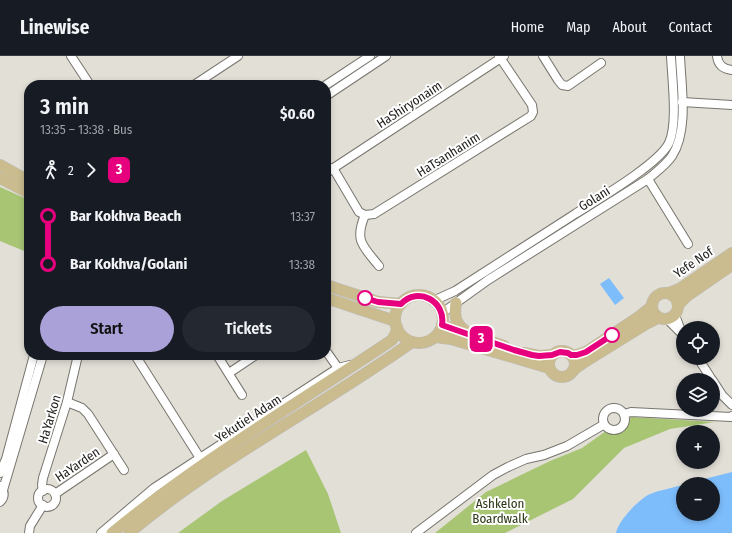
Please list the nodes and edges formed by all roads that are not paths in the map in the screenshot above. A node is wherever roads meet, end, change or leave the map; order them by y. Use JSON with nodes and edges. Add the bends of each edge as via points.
{"nodes":[{"id":1,"x":71,"y":56,"type":"edge"},
{"id":2,"x":238,"y":56,"type":"edge"},
{"id":3,"x":370,"y":56,"type":"edge"},
{"id":4,"x":386,"y":56,"type":"edge"},
{"id":5,"x":543,"y":56,"type":"edge"},
{"id":6,"x":670,"y":56,"type":"edge"},
{"id":7,"x":680,"y":56,"type":"edge"},
{"id":8,"x":717,"y":56,"type":"edge"},
{"id":9,"x":502,"y":57,"type":"edge"},
{"id":10,"x":601,"y":63,"type":"dead end"},
{"id":11,"x":732,"y":70,"type":"edge"},
{"id":12,"x":87,"y":80,"type":"edge"},
{"id":13,"x":202,"y":80,"type":"edge"},
{"id":14,"x":331,"y":82,"type":"edge"},
{"id":15,"x":331,"y":93,"type":"edge"},
{"id":16,"x":682,"y":102,"type":"junction"},
{"id":17,"x":732,"y":105,"type":"edge"},
{"id":18,"x":0,"y":165,"type":"edge"},
{"id":19,"x":331,"y":170,"type":"edge"},
{"id":20,"x":331,"y":174,"type":"edge"},
{"id":21,"x":0,"y":178,"type":"edge"},
{"id":22,"x":24,"y":178,"type":"edge"},
{"id":23,"x":648,"y":179,"type":"junction"},
{"id":24,"x":24,"y":190,"type":"edge"},
{"id":25,"x":365,"y":215,"type":"junction"},
{"id":26,"x":688,"y":244,"type":"dead end"},
{"id":27,"x":732,"y":253,"type":"edge"},
{"id":28,"x":732,"y":264,"type":"edge"},
{"id":29,"x":379,"y":266,"type":"dead end"},
{"id":30,"x":331,"y":287,"type":"edge"},
{"id":31,"x":669,"y":294,"type":"junction"},
{"id":32,"x":331,"y":300,"type":"edge"},
{"id":33,"x":433,"y":301,"type":"junction"},
{"id":34,"x":456,"y":303,"type":"junction"},
{"id":35,"x":401,"y":304,"type":"junction"},
{"id":36,"x":651,"y":307,"type":"junction"},
{"id":37,"x":442,"y":313,"type":"junction"},
{"id":38,"x":670,"y":314,"type":"junction"},
{"id":39,"x":396,"y":324,"type":"junction"},
{"id":40,"x":676,"y":324,"type":"edge"},
{"id":41,"x":442,"y":325,"type":"junction"},
{"id":42,"x":435,"y":337,"type":"junction"},
{"id":43,"x":478,"y":338,"type":"junction"},
{"id":44,"x":412,"y":342,"type":"junction"},
{"id":45,"x":552,"y":355,"type":"junction"},
{"id":46,"x":571,"y":355,"type":"junction"},
{"id":47,"x":331,"y":358,"type":"edge"},
{"id":48,"x":33,"y":360,"type":"edge"},
{"id":49,"x":41,"y":360,"type":"edge"},
{"id":50,"x":77,"y":360,"type":"edge"},
{"id":51,"x":138,"y":360,"type":"edge"},
{"id":52,"x":221,"y":360,"type":"edge"},
{"id":53,"x":248,"y":360,"type":"edge"},
{"id":54,"x":360,"y":361,"type":"junction"},
{"id":55,"x":338,"y":368,"type":"junction"},
{"id":56,"x":549,"y":368,"type":"junction"},
{"id":57,"x":573,"y":370,"type":"junction"},
{"id":58,"x":229,"y":373,"type":"junction"},
{"id":59,"x":720,"y":392,"type":"edge"},
{"id":60,"x":242,"y":395,"type":"dead end"},
{"id":61,"x":67,"y":402,"type":"junction"},
{"id":62,"x":732,"y":404,"type":"edge"},
{"id":63,"x":624,"y":414,"type":"junction"},
{"id":64,"x":732,"y":416,"type":"edge"},
{"id":65,"x":603,"y":424,"type":"junction"},
{"id":66,"x":114,"y":454,"type":"junction"},
{"id":67,"x":200,"y":458,"type":"junction"},
{"id":68,"x":124,"y":470,"type":"dead end"},
{"id":69,"x":0,"y":473,"type":"edge"},
{"id":70,"x":1,"y":487,"type":"edge"},
{"id":71,"x":43,"y":491,"type":"junction"},
{"id":72,"x":54,"y":494,"type":"junction"},
{"id":73,"x":0,"y":502,"type":"edge"},
{"id":74,"x":43,"y":505,"type":"junction"},
{"id":75,"x":29,"y":533,"type":"edge"},
{"id":76,"x":101,"y":533,"type":"edge"},
{"id":77,"x":112,"y":533,"type":"edge"},
{"id":78,"x":129,"y":533,"type":"edge"},
{"id":79,"x":416,"y":533,"type":"edge"}],
"edges":[{"from":1,"to":12,"type":"street"},
{"from":2,"to":13,"type":"street"},
{"from":3,"to":14,"type":"street"},
{"from":4,"to":15,"type":"street"},
{"from":5,"to":10,"type":"street","via":[[562,85],[568,86]]},
{"from":6,"to":33,"type":"street","name":"Golani","via":[[674,121],[672,133],[663,153],[655,161],[509,257],[455,291]]},
{"from":7,"to":16,"type":"street","name":"Golani"},
{"from":8,"to":11,"type":"street","via":[[719,64],[724,69]]},
{"from":9,"to":19,"type":"street","name":"HaShiryonaim"},
{"from":9,"to":25,"type":"street","name":"HaTsanhanim","via":[[532,105],[531,116],[374,214]]},
{"from":16,"to":17,"type":"street"},
{"from":16,"to":23,"type":"street","name":"Golani","via":[[678,146],[665,165]]},
{"from":18,"to":22,"type":"main road"},
{"from":20,"to":25,"type":"street"},
{"from":21,"to":24,"type":"main road"},
{"from":23,"to":26,"type":"street"},
{"from":23,"to":34,"type":"street","name":"Golani"},
{"from":25,"to":29,"type":"street","via":[[359,236]]},
{"from":27,"to":31,"type":"main road","name":"Yefe Nof"},
{"from":28,"to":38,"type":"main road","name":"Yefe Nof","via":[[687,296]]},
{"from":30,"to":35,"type":"main road","via":[[378,302]]},
{"from":31,"to":36,"type":"main road","via":[[662,293],[656,296]]},
{"from":31,"to":38,"type":"main road","via":[[675,298]]},
{"from":32,"to":39,"type":"main road"},
{"from":33,"to":35,"type":"main road","via":[[427,297],[416,296]]},
{"from":33,"to":37,"type":"main road"},
{"from":34,"to":37,"type":"street","name":"Golani"},
{"from":34,"to":43,"type":"main road","via":[[455,314],[458,324]]},
{"from":35,"to":39,"type":"main road","via":[[396,313]]},
{"from":36,"to":38,"type":"main road","via":[[652,312]]},
{"from":36,"to":46,"type":"main road","via":[[590,349]]},
{"from":37,"to":41,"type":"main road"},
{"from":38,"to":40,"type":"street"},
{"from":38,"to":57,"type":"main road","name":"Yefe Nof","via":[[646,324]]},
{"from":39,"to":44,"type":"main road","via":[[404,338]]},
{"from":39,"to":54,"type":"main road","name":"Yekutiel Adam","via":[[396,333],[392,340]]},
{"from":41,"to":42,"type":"main road"},
{"from":41,"to":43,"type":"main road"},
{"from":42,"to":44,"type":"main road","via":[[426,342]]},
{"from":42,"to":56,"type":"main road","via":[[452,339]]},
{"from":43,"to":45,"type":"main road","via":[[532,355]]},
{"from":44,"to":78,"type":"main road","name":"Yekutiel Adam","via":[[182,492]]},
{"from":45,"to":46,"type":"main road","via":[[560,352]]},
{"from":45,"to":56,"type":"main road"},
{"from":46,"to":57,"type":"main road","via":[[574,360]]},
{"from":47,"to":55,"type":"street"},
{"from":48,"to":69,"type":"street"},
{"from":49,"to":70,"type":"street"},
{"from":50,"to":61,"type":"street","name":"HaYarkon"},
{"from":51,"to":67,"type":"street"},
{"from":52,"to":58,"type":"street"},
{"from":53,"to":58,"type":"street"},
{"from":54,"to":55,"type":"street"},
{"from":54,"to":77,"type":"main road","name":"Yekutiel Adam","via":[[194,470]]},
{"from":55,"to":67,"type":"street"},
{"from":56,"to":57,"type":"main road","via":[[559,377],[566,376]]},
{"from":58,"to":60,"type":"street"},
{"from":59,"to":62,"type":"street"},
{"from":61,"to":66,"type":"street","via":[[82,408],[88,414]]},
{"from":61,"to":71,"type":"street","name":"HaYarkon","via":[[42,485]]},
{"from":63,"to":64,"type":"street","via":[[630,412],[731,418]]},
{"from":63,"to":65,"type":"street","via":[[617,408],[610,409],[604,413]]},
{"from":63,"to":65,"type":"street","via":[[624,424],[619,430],[608,430]]},
{"from":65,"to":79,"type":"street","via":[[567,446],[526,459],[493,475]]},
{"from":66,"to":68,"type":"street"},
{"from":66,"to":72,"type":"street","name":"HaYarden"},
{"from":67,"to":76,"type":"street","via":[[154,488]]},
{"from":70,"to":73,"type":"street","via":[[3,496]]},
{"from":71,"to":72,"type":"street","via":[[51,490]]},
{"from":71,"to":74,"type":"street","via":[[39,496],[39,502]]},
{"from":72,"to":74,"type":"street","via":[[54,503],[50,506]]},
{"from":74,"to":75,"type":"street","via":[[30,526]]}]}
